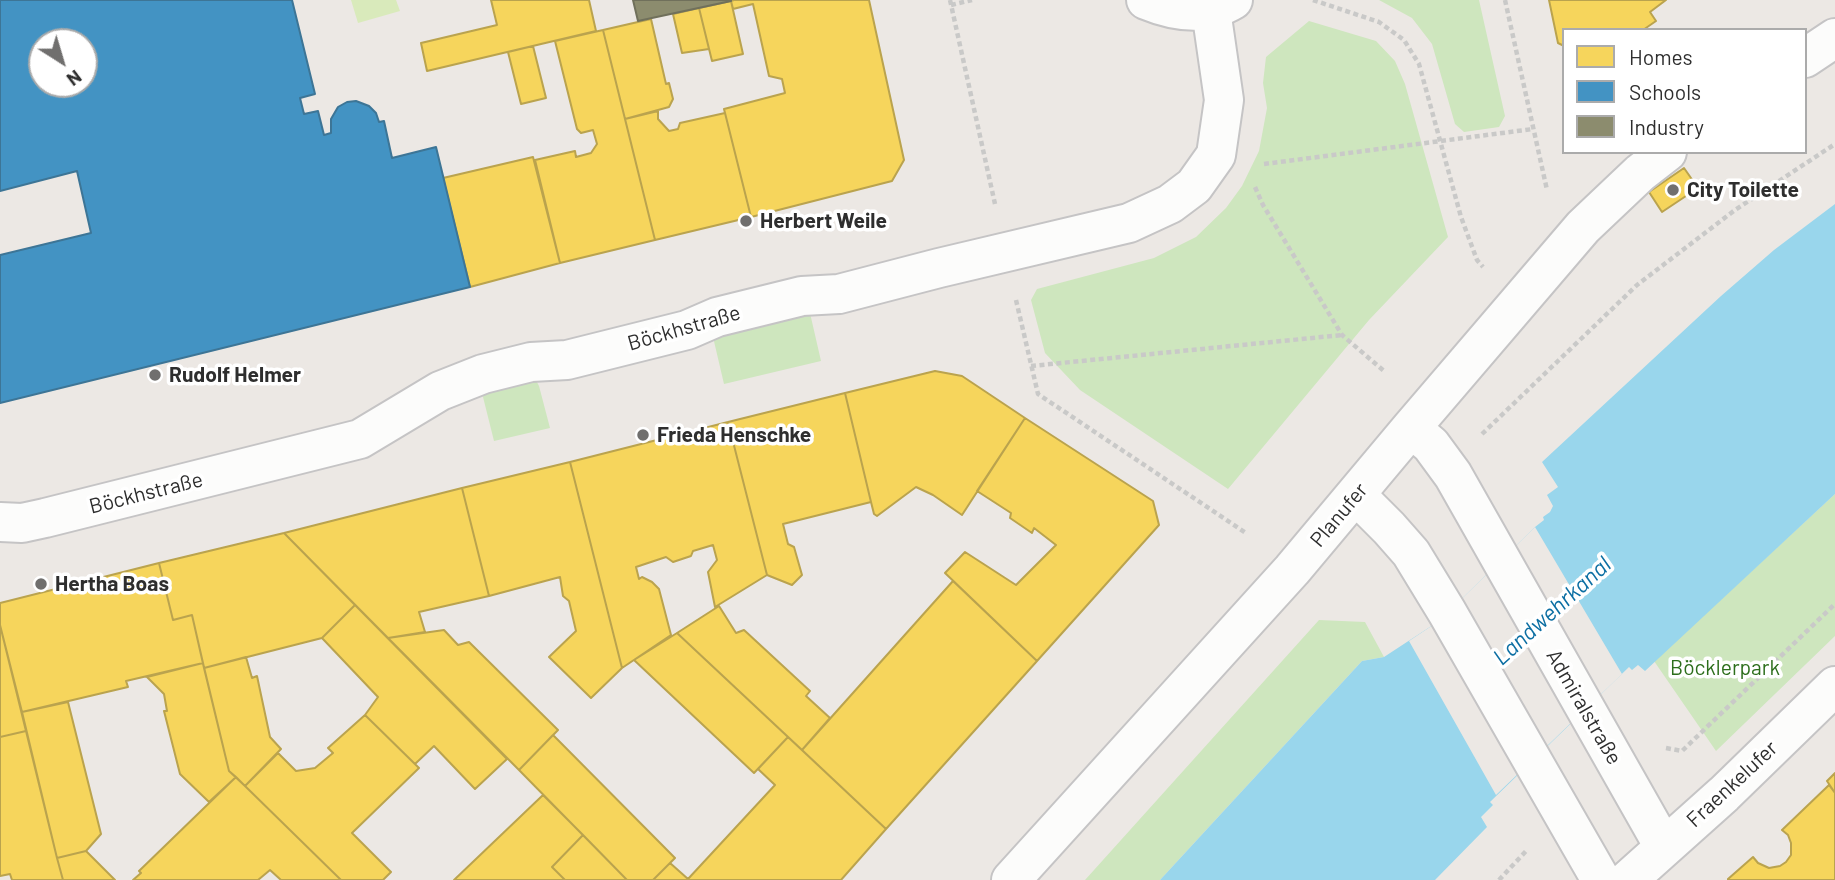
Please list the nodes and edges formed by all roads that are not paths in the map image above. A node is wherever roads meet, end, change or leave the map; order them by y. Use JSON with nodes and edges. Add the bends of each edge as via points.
{"nodes":[{"id":1,"x":1146,"y":0,"type":"edge"},
{"id":2,"x":1222,"y":5,"type":"edge"},
{"id":3,"x":1835,"y":38,"type":"edge"},
{"id":4,"x":1807,"y":57,"type":"edge"},
{"id":5,"x":1664,"y":154,"type":"edge"},
{"id":6,"x":1411,"y":428,"type":"junction"},
{"id":7,"x":1356,"y":495,"type":"junction"},
{"id":8,"x":0,"y":522,"type":"edge"},
{"id":9,"x":1835,"y":686,"type":"edge"},
{"id":10,"x":1664,"y":847,"type":"junction"},
{"id":11,"x":1012,"y":880,"type":"edge"},
{"id":12,"x":1601,"y":880,"type":"edge"},
{"id":13,"x":1628,"y":880,"type":"edge"}],
"edges":[{"from":1,"to":2,"type":"street","via":[[1194,12]]},
{"from":2,"to":8,"type":"street","name":"Böckhstraße","via":[[1224,100],[1216,155],[1194,186],[1170,204],[1129,223],[839,294],[802,296],[567,360],[531,362],[483,374],[440,391],[360,439],[22,523]]},
{"from":3,"to":4,"type":"street"},
{"from":5,"to":6,"type":"street","name":"Planufer","via":[[1583,227]]},
{"from":6,"to":7,"type":"street","name":"Planufer"},
{"from":6,"to":10,"type":"street","name":"Admiralstraße","via":[[1448,467]]},
{"from":7,"to":11,"type":"street","name":"Planufer"},
{"from":7,"to":12,"type":"street","via":[[1411,553]]},
{"from":9,"to":10,"type":"street","name":"Fraenkelufer"},
{"from":10,"to":13,"type":"street","name":"Fraenkelufer"}]}
